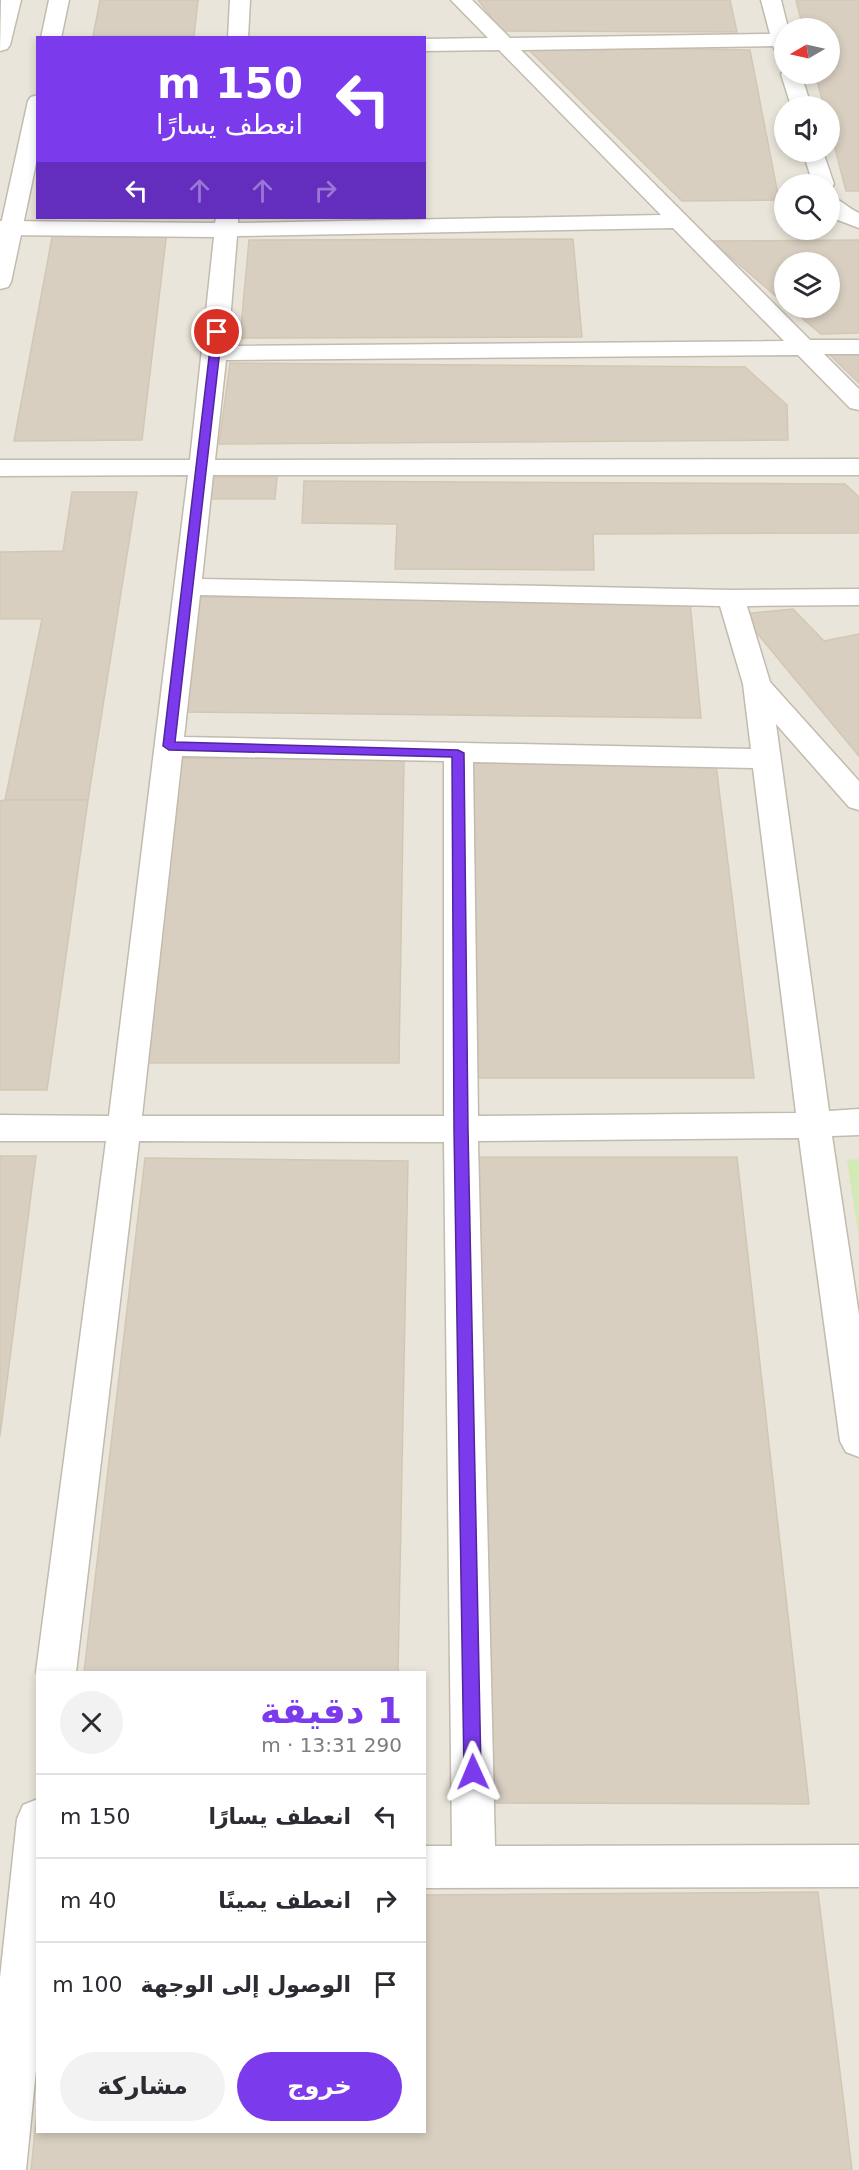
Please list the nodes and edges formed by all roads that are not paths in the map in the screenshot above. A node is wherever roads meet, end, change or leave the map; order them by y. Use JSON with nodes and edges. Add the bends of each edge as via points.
{"nodes":[{"id":1,"x":11,"y":0,"type":"edge"},
{"id":2,"x":58,"y":0,"type":"edge"},
{"id":3,"x":240,"y":0,"type":"edge"},
{"id":4,"x":461,"y":0,"type":"edge"},
{"id":5,"x":771,"y":0,"type":"edge"},
{"id":6,"x":776,"y":18,"type":"edge"},
{"id":7,"x":51,"y":36,"type":"edge"},
{"id":8,"x":238,"y":36,"type":"edge"},
{"id":9,"x":505,"y":44,"type":"junction"},
{"id":10,"x":0,"y":45,"type":"edge"},
{"id":11,"x":426,"y":45,"type":"edge"},
{"id":12,"x":774,"y":45,"type":"edge"},
{"id":13,"x":36,"y":109,"type":"edge"},
{"id":14,"x":840,"y":213,"type":"edge"},
{"id":15,"x":679,"y":221,"type":"junction"},
{"id":16,"x":859,"y":221,"type":"edge"},
{"id":17,"x":227,"y":224,"type":"edge"},
{"id":18,"x":5,"y":228,"type":"edge"},
{"id":19,"x":0,"y":282,"type":"edge"},
{"id":20,"x":803,"y":346,"type":"junction"},
{"id":21,"x":859,"y":347,"type":"edge"},
{"id":22,"x":215,"y":353,"type":"junction"},
{"id":23,"x":859,"y":403,"type":"edge"},
{"id":24,"x":859,"y":467,"type":"edge"},
{"id":25,"x":0,"y":468,"type":"edge"},
{"id":26,"x":200,"y":469,"type":"junction"},
{"id":27,"x":188,"y":587,"type":"junction"},
{"id":28,"x":859,"y":597,"type":"edge"},
{"id":29,"x":731,"y":598,"type":"junction"},
{"id":30,"x":757,"y":684,"type":"junction"},
{"id":31,"x":169,"y":746,"type":"junction"},
{"id":32,"x":458,"y":753,"type":"junction"},
{"id":33,"x":767,"y":759,"type":"junction"},
{"id":34,"x":859,"y":800,"type":"edge"},
{"id":35,"x":859,"y":1122,"type":"edge"},
{"id":36,"x":814,"y":1125,"type":"junction"},
{"id":37,"x":0,"y":1128,"type":"edge"},
{"id":38,"x":124,"y":1128,"type":"junction"},
{"id":39,"x":461,"y":1129,"type":"junction"},
{"id":40,"x":859,"y":1441,"type":"edge"},
{"id":41,"x":56,"y":1671,"type":"edge"},
{"id":42,"x":36,"y":1844,"type":"edge"},
{"id":43,"x":859,"y":1866,"type":"edge"},
{"id":44,"x":426,"y":1867,"type":"edge"},
{"id":45,"x":474,"y":1867,"type":"junction"},
{"id":46,"x":34,"y":1868,"type":"edge"},
{"id":47,"x":3,"y":2170,"type":"edge"}],
"edges":[{"from":1,"to":10,"type":"street"},
{"from":2,"to":7,"type":"street"},
{"from":3,"to":8,"type":"street"},
{"from":4,"to":9,"type":"street"},
{"from":5,"to":6,"type":"street"},
{"from":9,"to":11,"type":"street"},
{"from":9,"to":12,"type":"street"},
{"from":9,"to":15,"type":"street"},
{"from":13,"to":18,"type":"street"},
{"from":14,"to":16,"type":"street"},
{"from":15,"to":17,"type":"street"},
{"from":15,"to":20,"type":"street"},
{"from":17,"to":18,"type":"street"},
{"from":17,"to":22,"type":"street"},
{"from":18,"to":19,"type":"street"},
{"from":20,"to":21,"type":"street"},
{"from":20,"to":22,"type":"street"},
{"from":20,"to":23,"type":"street"},
{"from":22,"to":26,"type":"street"},
{"from":24,"to":26,"type":"street"},
{"from":25,"to":26,"type":"street"},
{"from":26,"to":27,"type":"street"},
{"from":27,"to":29,"type":"street"},
{"from":27,"to":31,"type":"street"},
{"from":28,"to":29,"type":"street"},
{"from":29,"to":30,"type":"street"},
{"from":30,"to":33,"type":"street"},
{"from":30,"to":34,"type":"street"},
{"from":31,"to":32,"type":"street"},
{"from":31,"to":38,"type":"street"},
{"from":32,"to":33,"type":"street"},
{"from":32,"to":39,"type":"street"},
{"from":33,"to":36,"type":"street"},
{"from":35,"to":36,"type":"street"},
{"from":36,"to":39,"type":"street"},
{"from":36,"to":40,"type":"street"},
{"from":37,"to":38,"type":"street"},
{"from":38,"to":39,"type":"street"},
{"from":38,"to":41,"type":"street"},
{"from":39,"to":45,"type":"street"},
{"from":42,"to":46,"type":"street"},
{"from":43,"to":45,"type":"street"},
{"from":44,"to":45,"type":"street"},
{"from":46,"to":47,"type":"street"}]}
